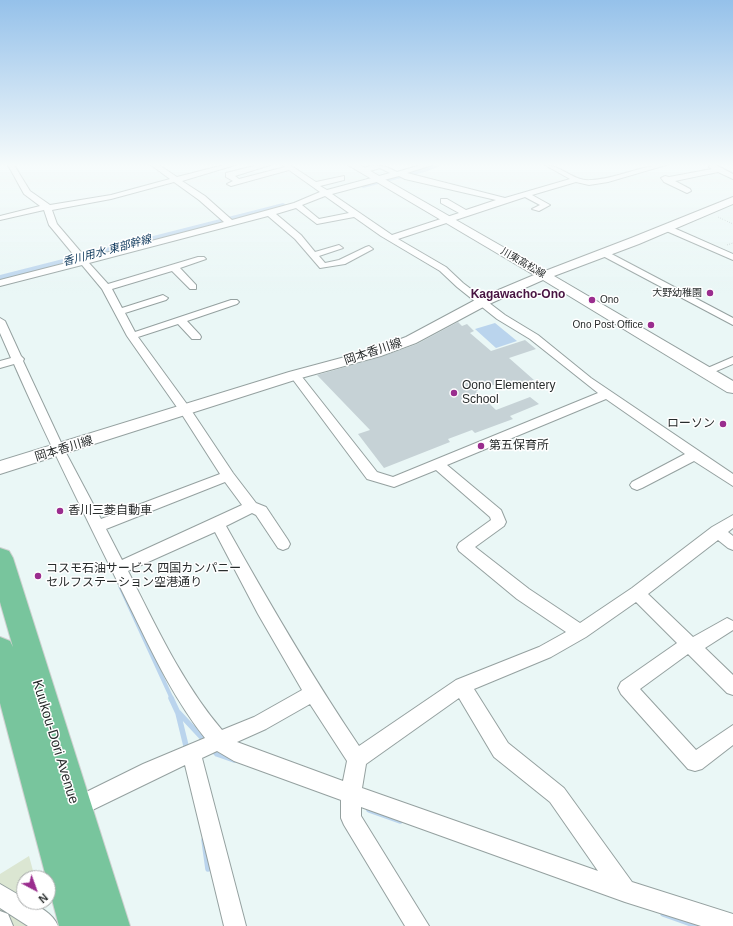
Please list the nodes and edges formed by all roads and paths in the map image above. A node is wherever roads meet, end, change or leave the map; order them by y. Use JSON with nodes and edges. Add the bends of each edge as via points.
{"nodes":[{"id":1,"x":42,"y":208,"type":"edge"},
{"id":2,"x":47,"y":208,"type":"edge"},
{"id":3,"x":213,"y":208,"type":"edge"},
{"id":4,"x":283,"y":208,"type":"edge"},
{"id":5,"x":302,"y":208,"type":"edge"},
{"id":6,"x":348,"y":208,"type":"edge"},
{"id":7,"x":428,"y":208,"type":"edge"},
{"id":8,"x":457,"y":208,"type":"edge"},
{"id":9,"x":483,"y":208,"type":"edge"},
{"id":10,"x":715,"y":208,"type":"edge"},
{"id":11,"x":270,"y":212,"type":"junction"},
{"id":12,"x":707,"y":212,"type":"junction"},
{"id":13,"x":356,"y":214,"type":"junction"},
{"id":14,"x":467,"y":214,"type":"junction"},
{"id":15,"x":0,"y":218,"type":"edge"},
{"id":16,"x":448,"y":220,"type":"junction"},
{"id":17,"x":229,"y":222,"type":"junction"},
{"id":18,"x":733,"y":224,"type":"edge"},
{"id":19,"x":667,"y":228,"type":"junction"},
{"id":20,"x":391,"y":238,"type":"junction"},
{"id":21,"x":339,"y":248,"type":"dead end"},
{"id":22,"x":369,"y":249,"type":"dead end"},
{"id":23,"x":604,"y":253,"type":"junction"},
{"id":24,"x":312,"y":254,"type":"junction"},
{"id":25,"x":733,"y":257,"type":"edge"},
{"id":26,"x":201,"y":259,"type":"dead end"},
{"id":27,"x":82,"y":261,"type":"junction"},
{"id":28,"x":174,"y":267,"type":"junction"},
{"id":29,"x":546,"y":276,"type":"junction"},
{"id":30,"x":0,"y":283,"type":"edge"},
{"id":31,"x":193,"y":287,"type":"dead end"},
{"id":32,"x":106,"y":288,"type":"junction"},
{"id":33,"x":163,"y":298,"type":"dead end"},
{"id":34,"x":234,"y":302,"type":"dead end"},
{"id":35,"x":482,"y":302,"type":"junction"},
{"id":36,"x":119,"y":312,"type":"junction"},
{"id":37,"x":180,"y":320,"type":"junction"},
{"id":38,"x":733,"y":322,"type":"edge"},
{"id":39,"x":3,"y":331,"type":"edge"},
{"id":40,"x":132,"y":336,"type":"junction"},
{"id":41,"x":196,"y":337,"type":"dead end"},
{"id":42,"x":733,"y":360,"type":"edge"},
{"id":43,"x":10,"y":362,"type":"edge"},
{"id":44,"x":707,"y":372,"type":"junction"},
{"id":45,"x":295,"y":375,"type":"junction"},
{"id":46,"x":733,"y":388,"type":"edge"},
{"id":47,"x":607,"y":394,"type":"junction"},
{"id":48,"x":185,"y":410,"type":"junction"},
{"id":49,"x":59,"y":451,"type":"junction"},
{"id":50,"x":696,"y":454,"type":"junction"},
{"id":51,"x":437,"y":464,"type":"junction"},
{"id":52,"x":0,"y":468,"type":"edge"},
{"id":53,"x":228,"y":476,"type":"junction"},
{"id":54,"x":733,"y":481,"type":"edge"},
{"id":55,"x":637,"y":485,"type":"dead end"},
{"id":56,"x":251,"y":506,"type":"junction"},
{"id":57,"x":733,"y":520,"type":"edge"},
{"id":58,"x":218,"y":524,"type":"junction"},
{"id":59,"x":98,"y":526,"type":"junction"},
{"id":60,"x":717,"y":531,"type":"junction"},
{"id":61,"x":282,"y":544,"type":"dead end"},
{"id":62,"x":733,"y":544,"type":"edge"},
{"id":63,"x":0,"y":558,"type":"edge"},
{"id":64,"x":120,"y":568,"type":"junction"},
{"id":65,"x":637,"y":593,"type":"junction"},
{"id":66,"x":727,"y":625,"type":"dead end"},
{"id":67,"x":580,"y":632,"type":"junction"},
{"id":68,"x":691,"y":646,"type":"junction"},
{"id":69,"x":0,"y":650,"type":"edge"},
{"id":70,"x":462,"y":686,"type":"junction"},
{"id":71,"x":733,"y":687,"type":"edge"},
{"id":72,"x":313,"y":693,"type":"junction"},
{"id":73,"x":733,"y":734,"type":"edge"},
{"id":74,"x":218,"y":740,"type":"junction"},
{"id":75,"x":192,"y":753,"type":"junction"},
{"id":76,"x":357,"y":759,"type":"junction"},
{"id":77,"x":351,"y":793,"type":"junction"},
{"id":78,"x":75,"y":808,"type":"junction"},
{"id":79,"x":625,"y":891,"type":"junction"},
{"id":80,"x":0,"y":896,"type":"edge"},
{"id":81,"x":0,"y":922,"type":"edge"},
{"id":82,"x":710,"y":923,"type":"edge"},
{"id":83,"x":733,"y":925,"type":"edge"},
{"id":84,"x":2,"y":926,"type":"edge"},
{"id":85,"x":47,"y":926,"type":"edge"},
{"id":86,"x":78,"y":926,"type":"edge"},
{"id":87,"x":112,"y":926,"type":"edge"},
{"id":88,"x":235,"y":926,"type":"edge"},
{"id":89,"x":418,"y":926,"type":"edge"}],
"edges":[{"from":1,"to":15,"type":"street"},
{"from":2,"to":27,"type":"street","via":[[53,225]]},
{"from":3,"to":17,"type":"street"},
{"from":4,"to":11,"type":"street"},
{"from":5,"to":13,"type":"street","via":[[317,222]]},
{"from":6,"to":13,"type":"street"},
{"from":7,"to":16,"type":"main road","name":"川東高松線"},
{"from":8,"to":14,"type":"street"},
{"from":9,"to":14,"type":"street"},
{"from":10,"to":12,"type":"main road","name":"岡本香川線"},
{"from":11,"to":17,"type":"street"},
{"from":11,"to":24,"type":"street","via":[[298,237]]},
{"from":12,"to":18,"type":"path"},
{"from":12,"to":19,"type":"main road","name":"岡本香川線"},
{"from":13,"to":20,"type":"street"},
{"from":14,"to":16,"type":"street"},
{"from":16,"to":20,"type":"street"},
{"from":16,"to":29,"type":"main road","name":"川東高松線"},
{"from":17,"to":27,"type":"street"},
{"from":19,"to":23,"type":"main road","name":"岡本香川線"},
{"from":19,"to":25,"type":"street"},
{"from":20,"to":35,"type":"street","via":[[443,269]]},
{"from":21,"to":24,"type":"street"},
{"from":22,"to":24,"type":"street","via":[[342,262],[323,266]]},
{"from":23,"to":29,"type":"main road","name":"岡本香川線"},
{"from":23,"to":38,"type":"street"},
{"from":26,"to":28,"type":"street"},
{"from":27,"to":30,"type":"street"},
{"from":27,"to":32,"type":"street"},
{"from":28,"to":31,"type":"street"},
{"from":28,"to":32,"type":"street"},
{"from":29,"to":35,"type":"main road","name":"岡本香川線"},
{"from":29,"to":44,"type":"main road","name":"川東高松線"},
{"from":32,"to":36,"type":"street"},
{"from":33,"to":36,"type":"street"},
{"from":34,"to":37,"type":"street"},
{"from":35,"to":45,"type":"main road","name":"岡本香川線","via":[[410,340],[376,353]]},
{"from":35,"to":47,"type":"street","via":[[534,337]]},
{"from":36,"to":40,"type":"street"},
{"from":37,"to":40,"type":"street"},
{"from":37,"to":41,"type":"street"},
{"from":39,"to":43,"type":"street"},
{"from":40,"to":48,"type":"street"},
{"from":42,"to":44,"type":"street"},
{"from":43,"to":49,"type":"street"},
{"from":44,"to":46,"type":"main road","name":"川東高松線"},
{"from":45,"to":48,"type":"main road","name":"岡本香川線"},
{"from":45,"to":51,"type":"street","via":[[372,476],[394,482]]},
{"from":47,"to":50,"type":"street"},
{"from":47,"to":51,"type":"street"},
{"from":48,"to":49,"type":"main road","name":"岡本香川線"},
{"from":48,"to":53,"type":"street"},
{"from":49,"to":52,"type":"main road","name":"岡本香川線"},
{"from":49,"to":59,"type":"street"},
{"from":50,"to":54,"type":"street"},
{"from":50,"to":55,"type":"street"},
{"from":51,"to":67,"type":"street","via":[[496,514],[499,522],[464,546],[523,594]]},
{"from":53,"to":56,"type":"street"},
{"from":53,"to":59,"type":"street"},
{"from":56,"to":58,"type":"street"},
{"from":56,"to":61,"type":"street","via":[[261,511]]},
{"from":57,"to":60,"type":"street"},
{"from":58,"to":64,"type":"street"},
{"from":58,"to":72,"type":"street"},
{"from":59,"to":64,"type":"street"},
{"from":60,"to":62,"type":"street"},
{"from":60,"to":65,"type":"street"},
{"from":63,"to":78,"type":"highway","name":"Kuukou-Dori Avenue"},
{"from":64,"to":74,"type":"street","via":[[174,675],[201,719]]},
{"from":65,"to":67,"type":"street"},
{"from":65,"to":68,"type":"street"},
{"from":66,"to":68,"type":"street"},
{"from":67,"to":70,"type":"street","via":[[546,652]]},
{"from":68,"to":71,"type":"street"},
{"from":68,"to":73,"type":"street","via":[[627,688],[695,762]]},
{"from":69,"to":86,"type":"highway"},
{"from":70,"to":76,"type":"street"},
{"from":70,"to":79,"type":"street","via":[[501,750],[557,795]]},
{"from":72,"to":74,"type":"street","via":[[260,722]]},
{"from":72,"to":76,"type":"street"},
{"from":74,"to":75,"type":"street"},
{"from":74,"to":77,"type":"street","via":[[234,752]]},
{"from":75,"to":78,"type":"street"},
{"from":75,"to":88,"type":"street"},
{"from":76,"to":77,"type":"street"},
{"from":77,"to":79,"type":"street"},
{"from":77,"to":89,"type":"street","via":[[351,818]]},
{"from":78,"to":87,"type":"highway","name":"Kuukou-Dori Avenue"},
{"from":79,"to":82,"type":"street"},
{"from":80,"to":85,"type":"street"},
{"from":81,"to":84,"type":"street"},
{"from":82,"to":83,"type":"street"}]}
